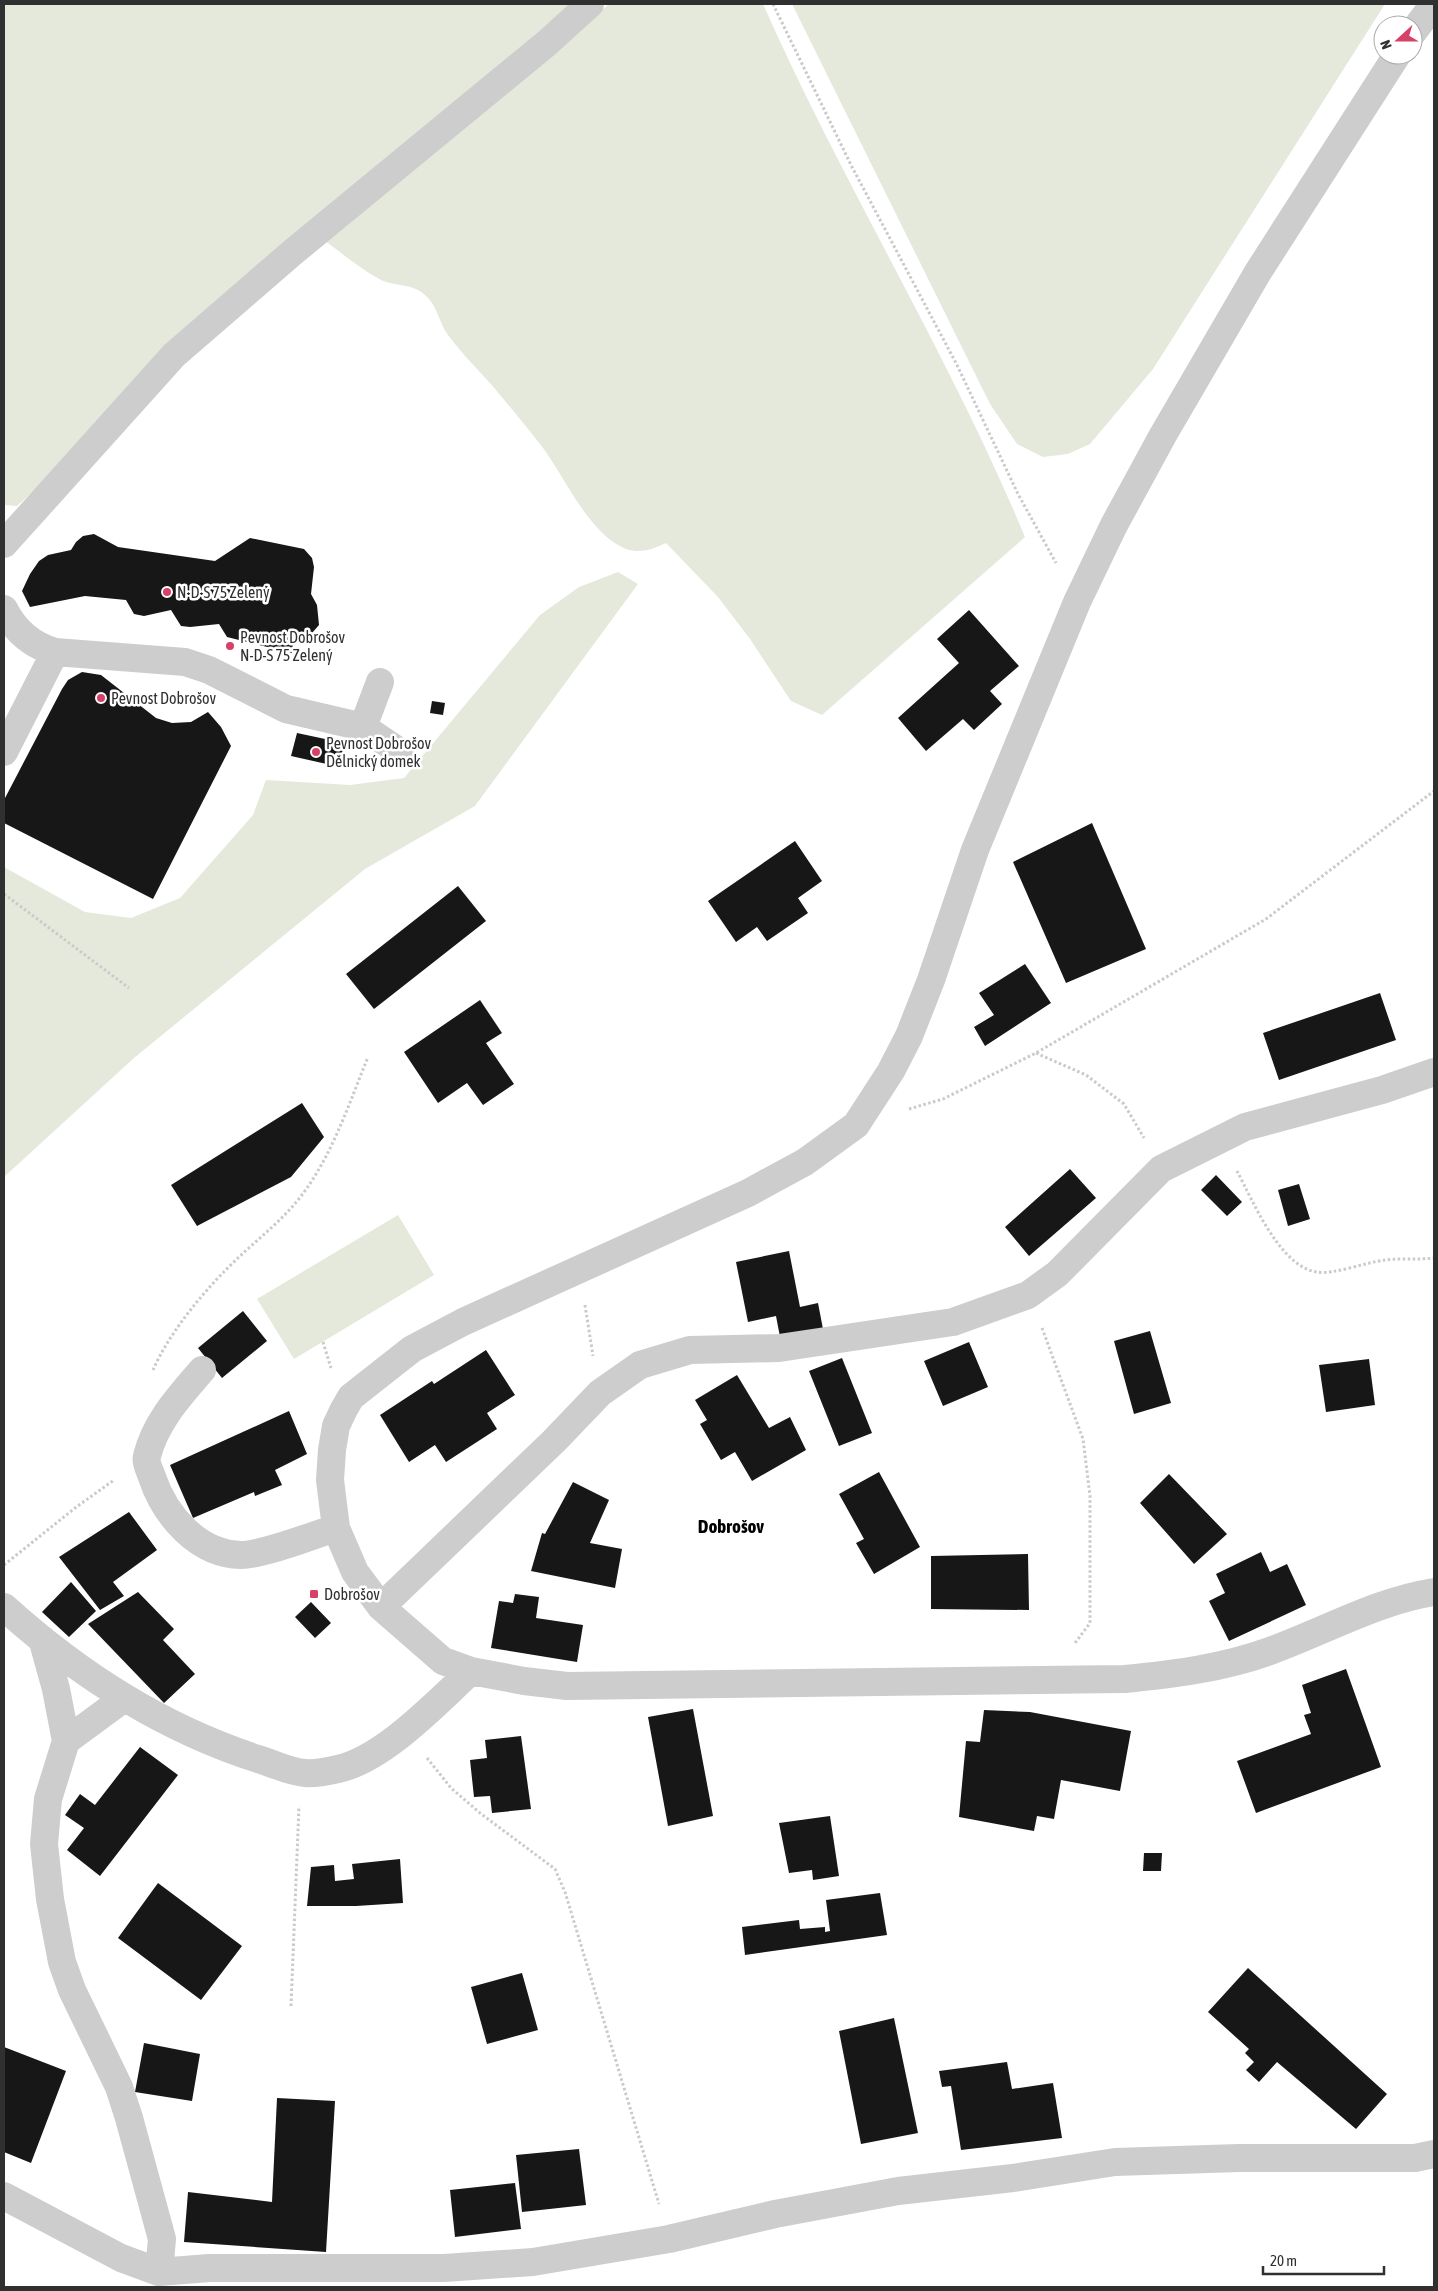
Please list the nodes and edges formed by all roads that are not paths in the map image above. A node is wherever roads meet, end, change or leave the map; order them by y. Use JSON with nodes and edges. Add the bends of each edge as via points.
{"nodes":[{"id":1,"x":590,"y":4,"type":"edge"},
{"id":2,"x":1434,"y":4,"type":"edge"},
{"id":3,"x":1423,"y":19,"type":"edge"},
{"id":4,"x":1391,"y":65,"type":"edge"},
{"id":5,"x":4,"y":544,"type":"edge"},
{"id":6,"x":4,"y":609,"type":"edge"},
{"id":7,"x":56,"y":652,"type":"junction"},
{"id":8,"x":380,"y":682,"type":"dead end"},
{"id":9,"x":363,"y":726,"type":"junction"},
{"id":10,"x":8,"y":735,"type":"edge"},
{"id":11,"x":400,"y":752,"type":"dead end"},
{"id":12,"x":1434,"y":1072,"type":"edge"},
{"id":13,"x":202,"y":1370,"type":"dead end"},
{"id":14,"x":336,"y":1528,"type":"junction"},
{"id":15,"x":1434,"y":1592,"type":"edge"},
{"id":16,"x":4,"y":1607,"type":"edge"},
{"id":17,"x":381,"y":1607,"type":"junction"},
{"id":18,"x":43,"y":1642,"type":"junction"},
{"id":19,"x":470,"y":1671,"type":"junction"},
{"id":20,"x":123,"y":1699,"type":"junction"},
{"id":21,"x":66,"y":1741,"type":"junction"},
{"id":22,"x":1434,"y":2154,"type":"edge"},
{"id":23,"x":4,"y":2196,"type":"edge"},
{"id":24,"x":159,"y":2272,"type":"junction"}],
"edges":[{"from":1,"to":5,"type":"street","via":[[174,355]]},
{"from":2,"to":3,"type":"street"},
{"from":4,"to":14,"type":"street","via":[[1253,281],[1114,525],[1077,602],[975,850],[909,1036],[856,1125],[805,1162],[748,1193],[463,1322],[412,1349],[351,1397],[336,1426],[330,1480]]},
{"from":6,"to":7,"type":"street","via":[[13,626],[38,647]]},
{"from":7,"to":9,"type":"street","via":[[185,662],[209,670],[286,710]]},
{"from":7,"to":10,"type":"street"},
{"from":8,"to":9,"type":"street"},
{"from":9,"to":11,"type":"street"},
{"from":12,"to":17,"type":"street","via":[[1382,1090],[1245,1127],[1161,1169],[1057,1274],[1028,1295],[953,1322],[779,1348],[690,1350],[640,1364],[600,1394]]},
{"from":13,"to":14,"type":"street","via":[[159,1422],[146,1458],[157,1492],[176,1520],[199,1542],[220,1552],[243,1555]]},
{"from":14,"to":17,"type":"street","via":[[355,1572]]},
{"from":15,"to":19,"type":"street","via":[[1366,1612],[1233,1663],[1188,1673],[1125,1679],[568,1686]]},
{"from":16,"to":18,"type":"street"},
{"from":17,"to":19,"type":"street","via":[[443,1661]]},
{"from":18,"to":20,"type":"street"},
{"from":18,"to":21,"type":"street"},
{"from":19,"to":20,"type":"street","via":[[378,1752],[340,1769],[304,1774],[181,1729]]},
{"from":20,"to":21,"type":"street"},
{"from":21,"to":24,"type":"street","via":[[48,1799],[44,1844],[50,1899],[62,1962],[119,2087],[129,2118],[162,2240]]},
{"from":22,"to":24,"type":"street","via":[[1415,2158],[1115,2162],[898,2191],[670,2238],[533,2262],[377,2269],[209,2268]]},
{"from":23,"to":24,"type":"street","via":[[121,2258]]}]}
